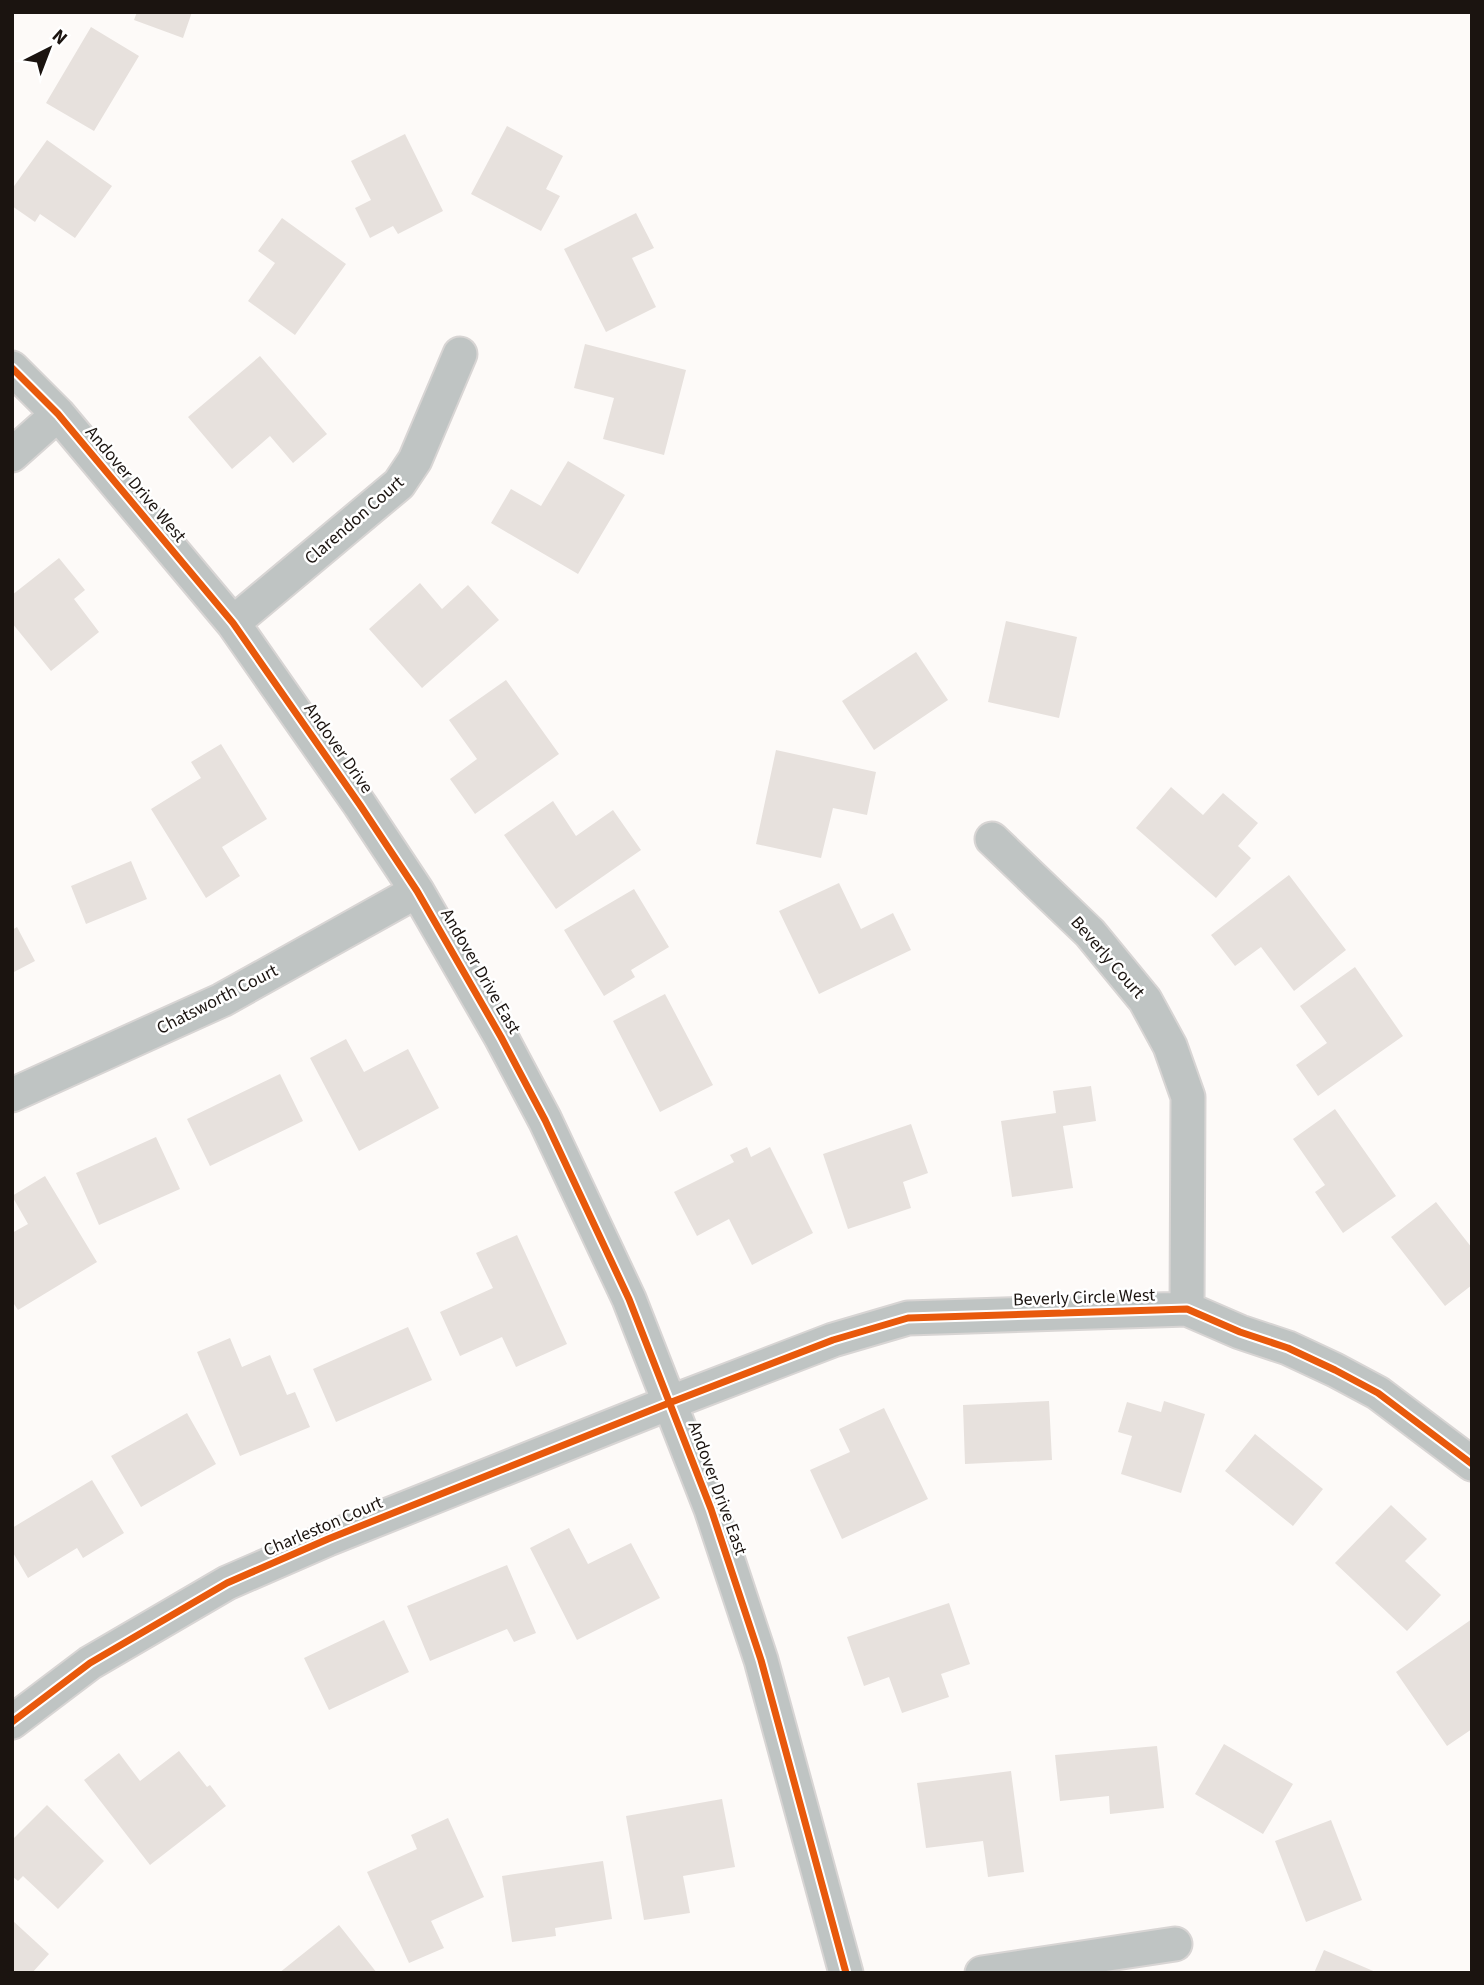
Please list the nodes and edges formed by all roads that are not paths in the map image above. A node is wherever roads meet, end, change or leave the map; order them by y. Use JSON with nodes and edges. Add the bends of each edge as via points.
{"nodes":[{"id":1,"x":460,"y":354,"type":"dead end"},
{"id":2,"x":12,"y":368,"type":"edge"},
{"id":3,"x":58,"y":414,"type":"junction"},
{"id":4,"x":12,"y":455,"type":"edge"},
{"id":5,"x":233,"y":623,"type":"junction"},
{"id":6,"x":992,"y":839,"type":"dead end"},
{"id":7,"x":417,"y":891,"type":"junction"},
{"id":8,"x":12,"y":1095,"type":"edge"},
{"id":9,"x":1187,"y":1309,"type":"junction"},
{"id":10,"x":669,"y":1403,"type":"junction"},
{"id":11,"x":1472,"y":1464,"type":"edge"},
{"id":12,"x":12,"y":1722,"type":"edge"},
{"id":13,"x":1175,"y":1944,"type":"dead end"},
{"id":14,"x":846,"y":1973,"type":"edge"},
{"id":15,"x":982,"y":1973,"type":"edge"}],
"edges":[{"from":1,"to":5,"type":"street","name":"Clarendon Court","via":[[415,460],[400,484]]},
{"from":2,"to":3,"type":"street","name":"Andover Drive West"},
{"from":3,"to":4,"type":"street"},
{"from":3,"to":5,"type":"street","name":"Andover Drive West"},
{"from":5,"to":7,"type":"street","name":"Andover Drive"},
{"from":6,"to":9,"type":"street","name":"Beverly Court","via":[[1090,933],[1145,1000],[1170,1046],[1188,1097]]},
{"from":7,"to":8,"type":"street","name":"Chatsworth Court","via":[[222,1000]]},
{"from":7,"to":10,"type":"street","name":"Andover Drive East","via":[[545,1120],[629,1299]]},
{"from":9,"to":10,"type":"street","name":"Beverly Circle West","via":[[908,1318],[833,1340]]},
{"from":9,"to":11,"type":"street","name":"Beverly Circle West","via":[[1288,1349],[1378,1393]]},
{"from":10,"to":12,"type":"street","name":"Charleston Court","via":[[227,1583],[90,1663]]},
{"from":10,"to":14,"type":"street","name":"Andover Drive East","via":[[711,1509],[761,1660]]},
{"from":13,"to":15,"type":"street"}]}
